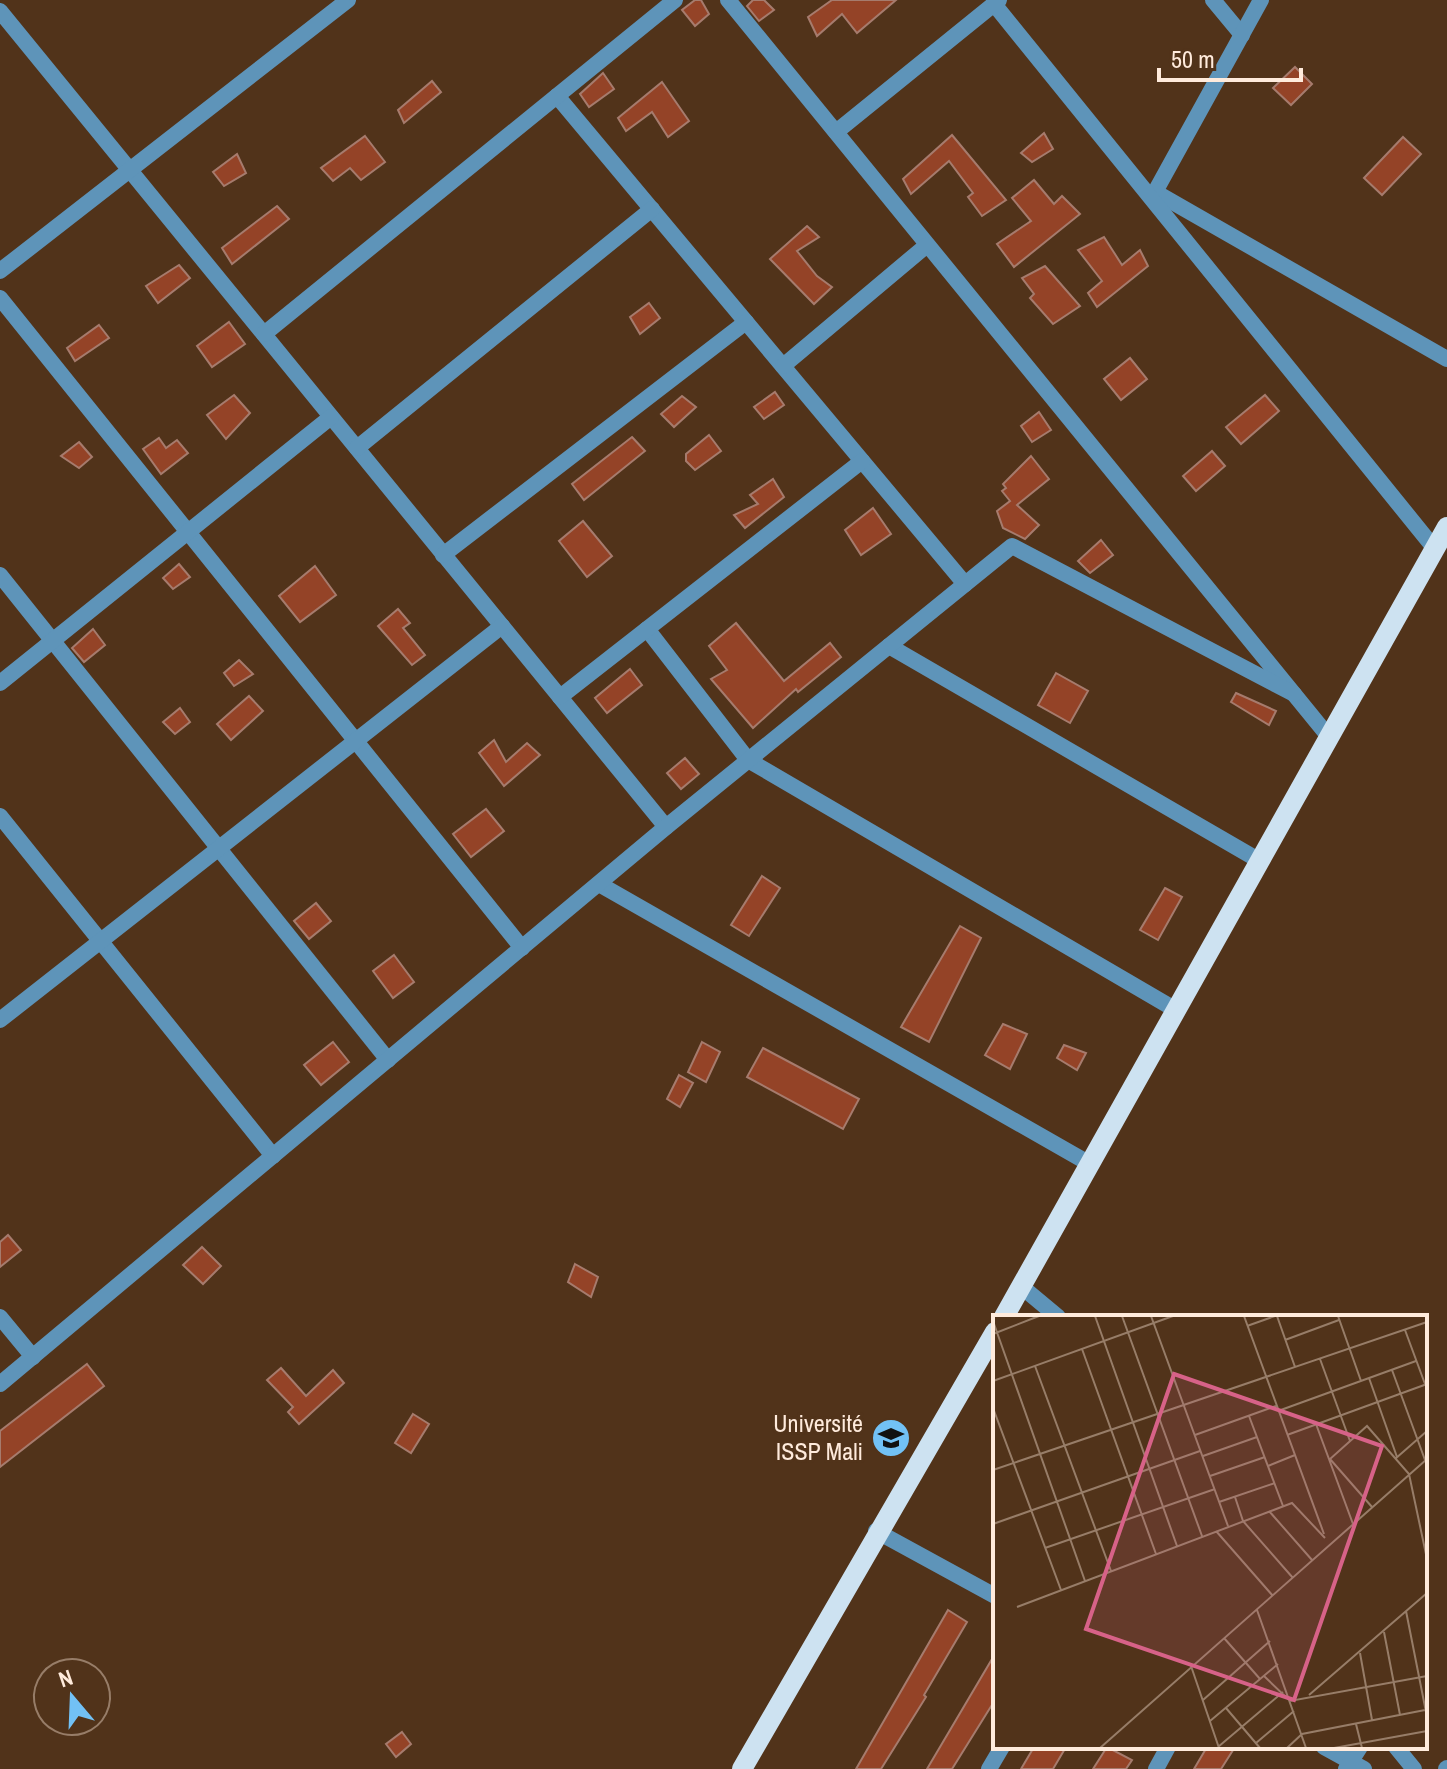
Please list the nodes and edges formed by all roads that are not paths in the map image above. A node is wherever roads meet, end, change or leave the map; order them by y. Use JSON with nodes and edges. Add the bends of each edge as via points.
{"nodes":[{"id":1,"x":348,"y":0,"type":"edge"},
{"id":2,"x":675,"y":0,"type":"edge"},
{"id":3,"x":1213,"y":0,"type":"edge"},
{"id":4,"x":1261,"y":0,"type":"edge"},
{"id":5,"x":730,"y":1,"type":"edge"},
{"id":6,"x":996,"y":2,"type":"edge"},
{"id":7,"x":0,"y":11,"type":"edge"},
{"id":8,"x":1242,"y":35,"type":"junction"},
{"id":9,"x":557,"y":96,"type":"junction"},
{"id":10,"x":836,"y":132,"type":"junction"},
{"id":11,"x":130,"y":169,"type":"junction"},
{"id":12,"x":652,"y":209,"type":"junction"},
{"id":13,"x":927,"y":245,"type":"junction"},
{"id":14,"x":0,"y":271,"type":"edge"},
{"id":15,"x":0,"y":298,"type":"edge"},
{"id":16,"x":746,"y":322,"type":"junction"},
{"id":17,"x":264,"y":334,"type":"junction"},
{"id":18,"x":1447,"y":359,"type":"edge"},
{"id":19,"x":783,"y":366,"type":"junction"},
{"id":20,"x":331,"y":417,"type":"junction"},
{"id":21,"x":357,"y":448,"type":"junction"},
{"id":22,"x":862,"y":461,"type":"junction"},
{"id":23,"x":1447,"y":527,"type":"edge"},
{"id":24,"x":188,"y":532,"type":"junction"},
{"id":25,"x":1435,"y":549,"type":"junction"},
{"id":26,"x":443,"y":555,"type":"junction"},
{"id":27,"x":0,"y":575,"type":"edge"},
{"id":28,"x":965,"y":584,"type":"junction"},
{"id":29,"x":502,"y":626,"type":"junction"},
{"id":30,"x":647,"y":629,"type":"junction"},
{"id":31,"x":52,"y":641,"type":"junction"},
{"id":32,"x":889,"y":646,"type":"junction"},
{"id":33,"x":0,"y":683,"type":"edge"},
{"id":34,"x":1294,"y":694,"type":"junction"},
{"id":35,"x":560,"y":697,"type":"junction"},
{"id":36,"x":1329,"y":737,"type":"junction"},
{"id":37,"x":355,"y":741,"type":"junction"},
{"id":38,"x":748,"y":760,"type":"junction"},
{"id":39,"x":0,"y":816,"type":"edge"},
{"id":40,"x":666,"y":827,"type":"junction"},
{"id":41,"x":219,"y":848,"type":"junction"},
{"id":42,"x":1260,"y":861,"type":"junction"},
{"id":43,"x":599,"y":884,"type":"junction"},
{"id":44,"x":100,"y":941,"type":"junction"},
{"id":45,"x":522,"y":948,"type":"junction"},
{"id":46,"x":1176,"y":1010,"type":"junction"},
{"id":47,"x":0,"y":1020,"type":"edge"},
{"id":48,"x":388,"y":1060,"type":"junction"},
{"id":49,"x":273,"y":1156,"type":"junction"},
{"id":50,"x":1090,"y":1164,"type":"junction"},
{"id":51,"x":1022,"y":1287,"type":"junction"},
{"id":52,"x":1005,"y":1315,"type":"edge"},
{"id":53,"x":1056,"y":1315,"type":"edge"},
{"id":54,"x":0,"y":1317,"type":"edge"},
{"id":55,"x":993,"y":1335,"type":"edge"},
{"id":56,"x":33,"y":1357,"type":"junction"},
{"id":57,"x":0,"y":1384,"type":"edge"},
{"id":58,"x":876,"y":1531,"type":"junction"},
{"id":59,"x":993,"y":1595,"type":"edge"},
{"id":60,"x":1001,"y":1749,"type":"edge"},
{"id":61,"x":1167,"y":1749,"type":"edge"},
{"id":62,"x":1328,"y":1749,"type":"edge"},
{"id":63,"x":1398,"y":1749,"type":"edge"},
{"id":64,"x":1355,"y":1762,"type":"edge"},
{"id":65,"x":742,"y":1769,"type":"edge"},
{"id":66,"x":989,"y":1769,"type":"edge"},
{"id":67,"x":1156,"y":1769,"type":"edge"},
{"id":68,"x":1414,"y":1769,"type":"edge"}],
"edges":[{"from":1,"to":11,"type":"street"},
{"from":2,"to":9,"type":"street"},
{"from":3,"to":8,"type":"street"},
{"from":4,"to":8,"type":"street"},
{"from":5,"to":10,"type":"street"},
{"from":6,"to":10,"type":"street"},
{"from":6,"to":25,"type":"street"},
{"from":7,"to":11,"type":"street"},
{"from":8,"to":18,"type":"street","via":[[1155,192]]},
{"from":9,"to":12,"type":"street"},
{"from":9,"to":17,"type":"street"},
{"from":10,"to":13,"type":"street"},
{"from":11,"to":14,"type":"street"},
{"from":11,"to":17,"type":"street"},
{"from":12,"to":16,"type":"street"},
{"from":12,"to":21,"type":"street"},
{"from":13,"to":19,"type":"street"},
{"from":13,"to":34,"type":"street"},
{"from":15,"to":24,"type":"street"},
{"from":16,"to":19,"type":"street"},
{"from":16,"to":26,"type":"street"},
{"from":17,"to":20,"type":"street"},
{"from":19,"to":22,"type":"street"},
{"from":20,"to":21,"type":"street"},
{"from":20,"to":24,"type":"street"},
{"from":21,"to":26,"type":"street"},
{"from":22,"to":28,"type":"street"},
{"from":22,"to":30,"type":"street"},
{"from":23,"to":25,"type":"main road"},
{"from":24,"to":31,"type":"street"},
{"from":24,"to":37,"type":"street"},
{"from":25,"to":36,"type":"main road"},
{"from":26,"to":29,"type":"street"},
{"from":27,"to":31,"type":"street"},
{"from":28,"to":32,"type":"street"},
{"from":28,"to":34,"type":"street","via":[[1012,546]]},
{"from":29,"to":35,"type":"street"},
{"from":29,"to":37,"type":"street"},
{"from":30,"to":35,"type":"street"},
{"from":30,"to":38,"type":"street"},
{"from":31,"to":33,"type":"street"},
{"from":31,"to":41,"type":"street"},
{"from":32,"to":38,"type":"street"},
{"from":32,"to":42,"type":"street"},
{"from":34,"to":36,"type":"street"},
{"from":35,"to":40,"type":"street"},
{"from":36,"to":42,"type":"main road"},
{"from":37,"to":41,"type":"street"},
{"from":37,"to":45,"type":"street"},
{"from":38,"to":40,"type":"street"},
{"from":38,"to":46,"type":"street"},
{"from":39,"to":44,"type":"street"},
{"from":40,"to":43,"type":"street"},
{"from":41,"to":44,"type":"street"},
{"from":41,"to":48,"type":"street"},
{"from":42,"to":46,"type":"main road"},
{"from":43,"to":45,"type":"street"},
{"from":43,"to":50,"type":"street"},
{"from":44,"to":47,"type":"street"},
{"from":44,"to":49,"type":"street"},
{"from":45,"to":48,"type":"street"},
{"from":46,"to":50,"type":"main road"},
{"from":48,"to":49,"type":"street"},
{"from":49,"to":56,"type":"street"},
{"from":50,"to":51,"type":"main road"},
{"from":51,"to":52,"type":"main road"},
{"from":51,"to":53,"type":"street"},
{"from":54,"to":56,"type":"street"},
{"from":55,"to":58,"type":"main road"},
{"from":56,"to":57,"type":"street"},
{"from":58,"to":59,"type":"street"},
{"from":58,"to":65,"type":"main road"},
{"from":60,"to":66,"type":"street"},
{"from":61,"to":67,"type":"street"},
{"from":62,"to":64,"type":"street"},
{"from":63,"to":68,"type":"street"}]}
